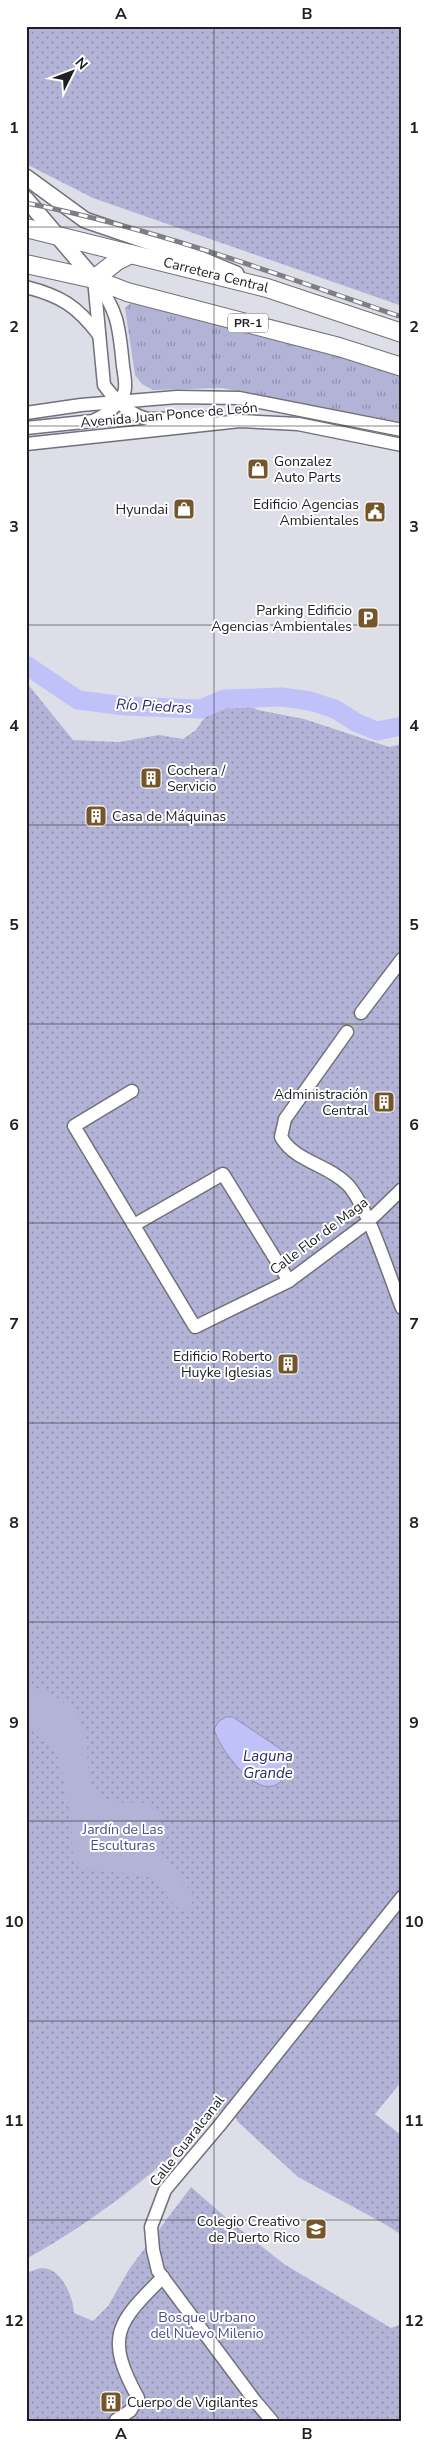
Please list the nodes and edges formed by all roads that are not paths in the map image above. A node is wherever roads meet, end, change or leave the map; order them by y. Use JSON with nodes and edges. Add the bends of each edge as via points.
{"nodes":[{"id":1,"x":26,"y":177,"type":"edge"},
{"id":2,"x":26,"y":199,"type":"edge"},
{"id":3,"x":26,"y":228,"type":"edge"},
{"id":4,"x":56,"y":235,"type":"junction"},
{"id":5,"x":131,"y":254,"type":"junction"},
{"id":6,"x":26,"y":264,"type":"edge"},
{"id":7,"x":94,"y":279,"type":"junction"},
{"id":8,"x":26,"y":287,"type":"edge"},
{"id":9,"x":267,"y":288,"type":"junction"},
{"id":10,"x":402,"y":333,"type":"edge"},
{"id":11,"x":101,"y":337,"type":"junction"},
{"id":12,"x":402,"y":367,"type":"edge"},
{"id":13,"x":118,"y":402,"type":"junction"},
{"id":14,"x":26,"y":413,"type":"edge"},
{"id":15,"x":240,"y":421,"type":"junction"},
{"id":16,"x":26,"y":428,"type":"edge"},
{"id":17,"x":402,"y":430,"type":"edge"},
{"id":18,"x":26,"y":444,"type":"edge"},
{"id":19,"x":402,"y":445,"type":"edge"},
{"id":20,"x":402,"y":959,"type":"edge"},
{"id":21,"x":361,"y":1013,"type":"tunnel mouth"},
{"id":22,"x":347,"y":1032,"type":"tunnel mouth"},
{"id":23,"x":132,"y":1091,"type":"dead end"},
{"id":24,"x":402,"y":1189,"type":"edge"},
{"id":25,"x":368,"y":1222,"type":"junction"},
{"id":26,"x":134,"y":1225,"type":"junction"},
{"id":27,"x":289,"y":1281,"type":"junction"},
{"id":28,"x":402,"y":1308,"type":"edge"},
{"id":29,"x":402,"y":1897,"type":"edge"},
{"id":30,"x":163,"y":2276,"type":"junction"},
{"id":31,"x":116,"y":2420,"type":"edge"},
{"id":32,"x":272,"y":2421,"type":"edge"}],
"edges":[{"from":1,"to":9,"type":"main road","via":[[85,220],[200,259]]},
{"from":2,"to":4,"type":"main road"},
{"from":3,"to":4,"type":"highway","name":"Carretera Central"},
{"from":4,"to":5,"type":"highway","name":"Carretera Central"},
{"from":4,"to":7,"type":"main road"},
{"from":5,"to":7,"type":"highway"},
{"from":5,"to":9,"type":"highway","name":"Carretera Central"},
{"from":6,"to":7,"type":"highway","number":"PR-1"},
{"from":7,"to":11,"type":"street","via":[[95,309]]},
{"from":7,"to":12,"type":"highway","number":"PR-1","via":[[126,292],[339,346]]},
{"from":7,"to":13,"type":"street","via":[[109,298],[119,322],[125,384]]},
{"from":8,"to":11,"type":"street","via":[[50,293],[72,304]]},
{"from":9,"to":10,"type":"highway","name":"Carretera Central"},
{"from":11,"to":13,"type":"street","via":[[104,385]]},
{"from":13,"to":14,"type":"street","name":"Avenida Juan Ponce de León"},
{"from":13,"to":15,"type":"street","via":[[138,417],[148,420],[224,418]]},
{"from":13,"to":16,"type":"street","via":[[101,418],[92,421]]},
{"from":13,"to":17,"type":"street","name":"Avenida Juan Ponce de León","via":[[177,397],[239,398]]},
{"from":15,"to":18,"type":"street","name":"Avenida Juan Ponce de León"},
{"from":15,"to":19,"type":"street","name":"Avenida Juan Ponce de León","via":[[298,424]]},
{"from":20,"to":21,"type":"street"},
{"from":22,"to":25,"type":"street","via":[[284,1119],[281,1136],[291,1151],[315,1162],[348,1185]]},
{"from":23,"to":26,"type":"street","via":[[74,1126]]},
{"from":24,"to":25,"type":"street","name":"Calle Flor de Maga"},
{"from":25,"to":27,"type":"street","name":"Calle Flor de Maga"},
{"from":25,"to":28,"type":"street"},
{"from":26,"to":27,"type":"street","name":"Calle Flor de Maga","via":[[196,1327]]},
{"from":26,"to":27,"type":"street","via":[[222,1174]]},
{"from":29,"to":30,"type":"street","name":"Calle Guaralcanal","via":[[165,2190],[151,2226],[158,2271]]},
{"from":30,"to":31,"type":"street","via":[[129,2312],[119,2332],[118,2347],[124,2371],[138,2398],[130,2411]]},
{"from":30,"to":32,"type":"street","name":"Calle Guaralcanal"}]}
